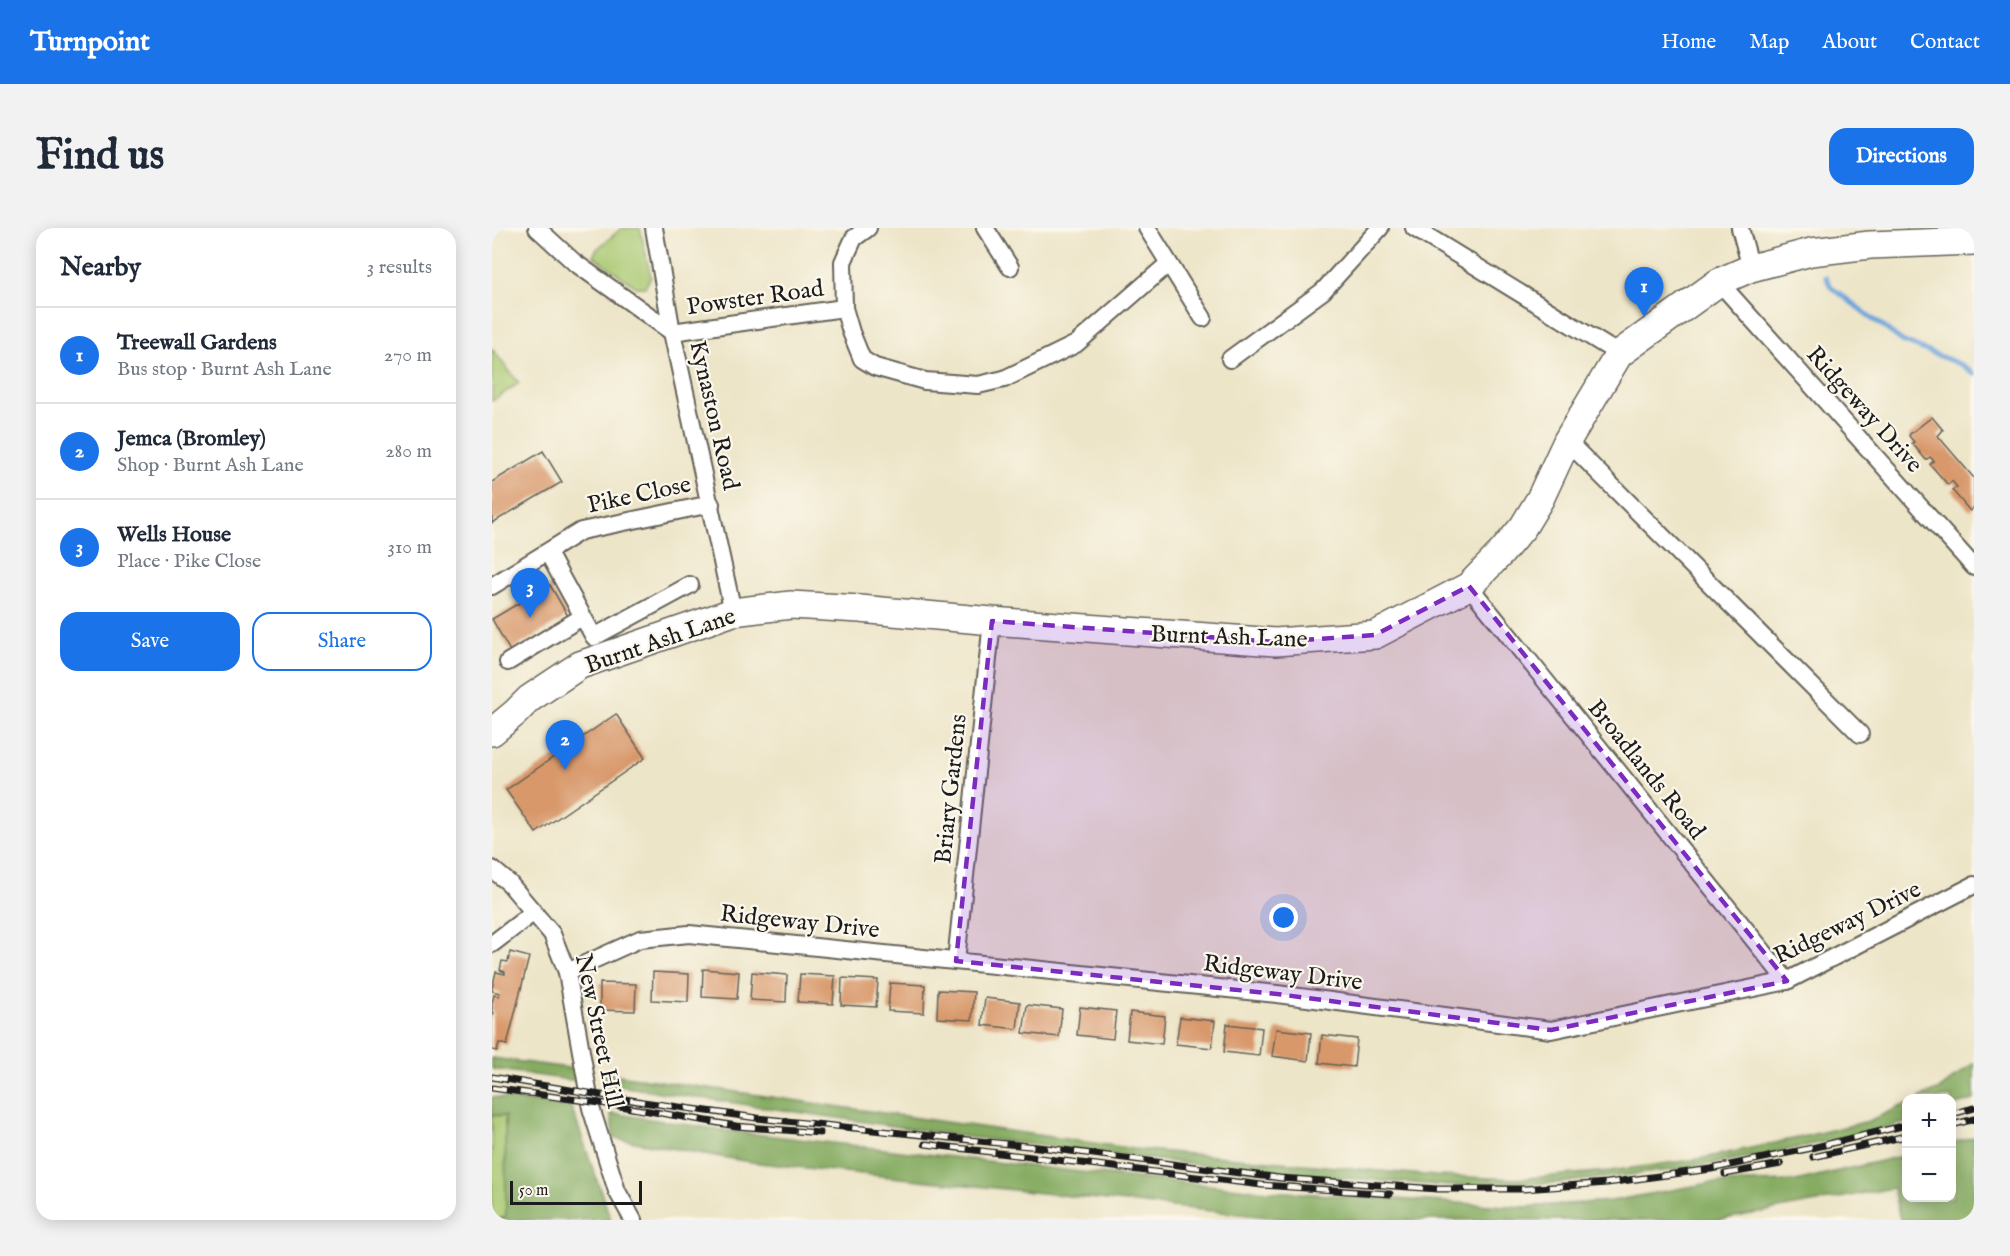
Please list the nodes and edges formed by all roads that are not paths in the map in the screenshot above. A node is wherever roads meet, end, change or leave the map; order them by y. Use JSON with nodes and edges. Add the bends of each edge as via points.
{"nodes":[{"id":1,"x":537,"y":228,"type":"edge"},
{"id":2,"x":654,"y":228,"type":"edge"},
{"id":3,"x":868,"y":228,"type":"edge"},
{"id":4,"x":985,"y":228,"type":"edge"},
{"id":5,"x":1147,"y":228,"type":"edge"},
{"id":6,"x":1380,"y":228,"type":"edge"},
{"id":7,"x":1414,"y":228,"type":"edge"},
{"id":8,"x":1740,"y":228,"type":"edge"},
{"id":9,"x":1974,"y":241,"type":"edge"},
{"id":10,"x":1168,"y":264,"type":"junction"},
{"id":11,"x":1010,"y":267,"type":"dead end"},
{"id":12,"x":1751,"y":268,"type":"junction"},
{"id":13,"x":1719,"y":282,"type":"junction"},
{"id":14,"x":844,"y":309,"type":"junction"},
{"id":15,"x":1203,"y":318,"type":"dead end"},
{"id":16,"x":672,"y":332,"type":"junction"},
{"id":17,"x":1619,"y":354,"type":"junction"},
{"id":18,"x":1230,"y":359,"type":"dead end"},
{"id":19,"x":1567,"y":441,"type":"junction"},
{"id":20,"x":711,"y":504,"type":"junction"},
{"id":21,"x":548,"y":553,"type":"junction"},
{"id":22,"x":1974,"y":567,"type":"edge"},
{"id":23,"x":494,"y":581,"type":"edge"},
{"id":24,"x":690,"y":585,"type":"dead end"},
{"id":25,"x":1469,"y":586,"type":"junction"},
{"id":26,"x":733,"y":612,"type":"junction"},
{"id":27,"x":582,"y":617,"type":"junction"},
{"id":28,"x":992,"y":621,"type":"junction"},
{"id":29,"x":508,"y":662,"type":"dead end"},
{"id":30,"x":492,"y":732,"type":"edge"},
{"id":31,"x":1860,"y":734,"type":"dead end"},
{"id":32,"x":492,"y":869,"type":"edge"},
{"id":33,"x":1974,"y":885,"type":"edge"},
{"id":34,"x":534,"y":912,"type":"junction"},
{"id":35,"x":492,"y":944,"type":"edge"},
{"id":36,"x":956,"y":961,"type":"junction"},
{"id":37,"x":567,"y":972,"type":"junction"},
{"id":38,"x":1787,"y":981,"type":"junction"},
{"id":39,"x":633,"y":1220,"type":"edge"}],
"edges":[{"from":1,"to":16,"type":"street","via":[[574,262]]},
{"from":2,"to":16,"type":"street","name":"Kynaston Road"},
{"from":3,"to":14,"type":"street","name":"Powster Road","via":[[854,238],[843,262]]},
{"from":4,"to":11,"type":"street"},
{"from":5,"to":10,"type":"street"},
{"from":6,"to":18,"type":"street","via":[[1323,291]]},
{"from":7,"to":17,"type":"street"},
{"from":8,"to":12,"type":"street"},
{"from":9,"to":12,"type":"main road","name":"Burnt Ash Lane","via":[[1858,246],[1811,252]]},
{"from":10,"to":14,"type":"street","name":"Powster Road","via":[[1076,344],[1004,380],[978,386],[925,381],[875,367],[862,359]]},
{"from":10,"to":15,"type":"street"},
{"from":12,"to":13,"type":"main road","name":"Burnt Ash Lane"},
{"from":13,"to":17,"type":"main road","name":"Burnt Ash Lane"},
{"from":13,"to":22,"type":"street","name":"Ridgeway Drive"},
{"from":14,"to":16,"type":"street","name":"Powster Road"},
{"from":16,"to":20,"type":"street","name":"Kynaston Road"},
{"from":17,"to":19,"type":"main road","name":"Burnt Ash Lane"},
{"from":19,"to":25,"type":"main road","name":"Burnt Ash Lane","via":[[1523,527]]},
{"from":19,"to":31,"type":"street"},
{"from":20,"to":21,"type":"street","name":"Pike Close","via":[[581,531]]},
{"from":20,"to":26,"type":"street","name":"Kynaston Road"},
{"from":21,"to":23,"type":"street","name":"Pike Close"},
{"from":21,"to":27,"type":"street"},
{"from":24,"to":27,"type":"street","via":[[594,638]]},
{"from":25,"to":28,"type":"main road","name":"Burnt Ash Lane","via":[[1375,635],[1275,642]]},
{"from":25,"to":38,"type":"street","name":"Broadlands Road"},
{"from":26,"to":28,"type":"main road","name":"Burnt Ash Lane","via":[[791,605]]},
{"from":26,"to":30,"type":"main road","name":"Burnt Ash Lane","via":[[580,665],[529,699]]},
{"from":27,"to":29,"type":"street"},
{"from":28,"to":36,"type":"street","name":"Briary Gardens"},
{"from":32,"to":34,"type":"street","name":"New Street Hill"},
{"from":33,"to":38,"type":"street","name":"Ridgeway Drive"},
{"from":34,"to":35,"type":"street"},
{"from":34,"to":37,"type":"street","name":"New Street Hill","via":[[552,934]]},
{"from":36,"to":37,"type":"street","name":"Ridgeway Drive","via":[[689,934],[640,939]]},
{"from":36,"to":38,"type":"street","name":"Ridgeway Drive","via":[[1277,994],[1551,1030]]},
{"from":37,"to":39,"type":"street","name":"New Street Hill","via":[[591,1108],[617,1191]]}]}
